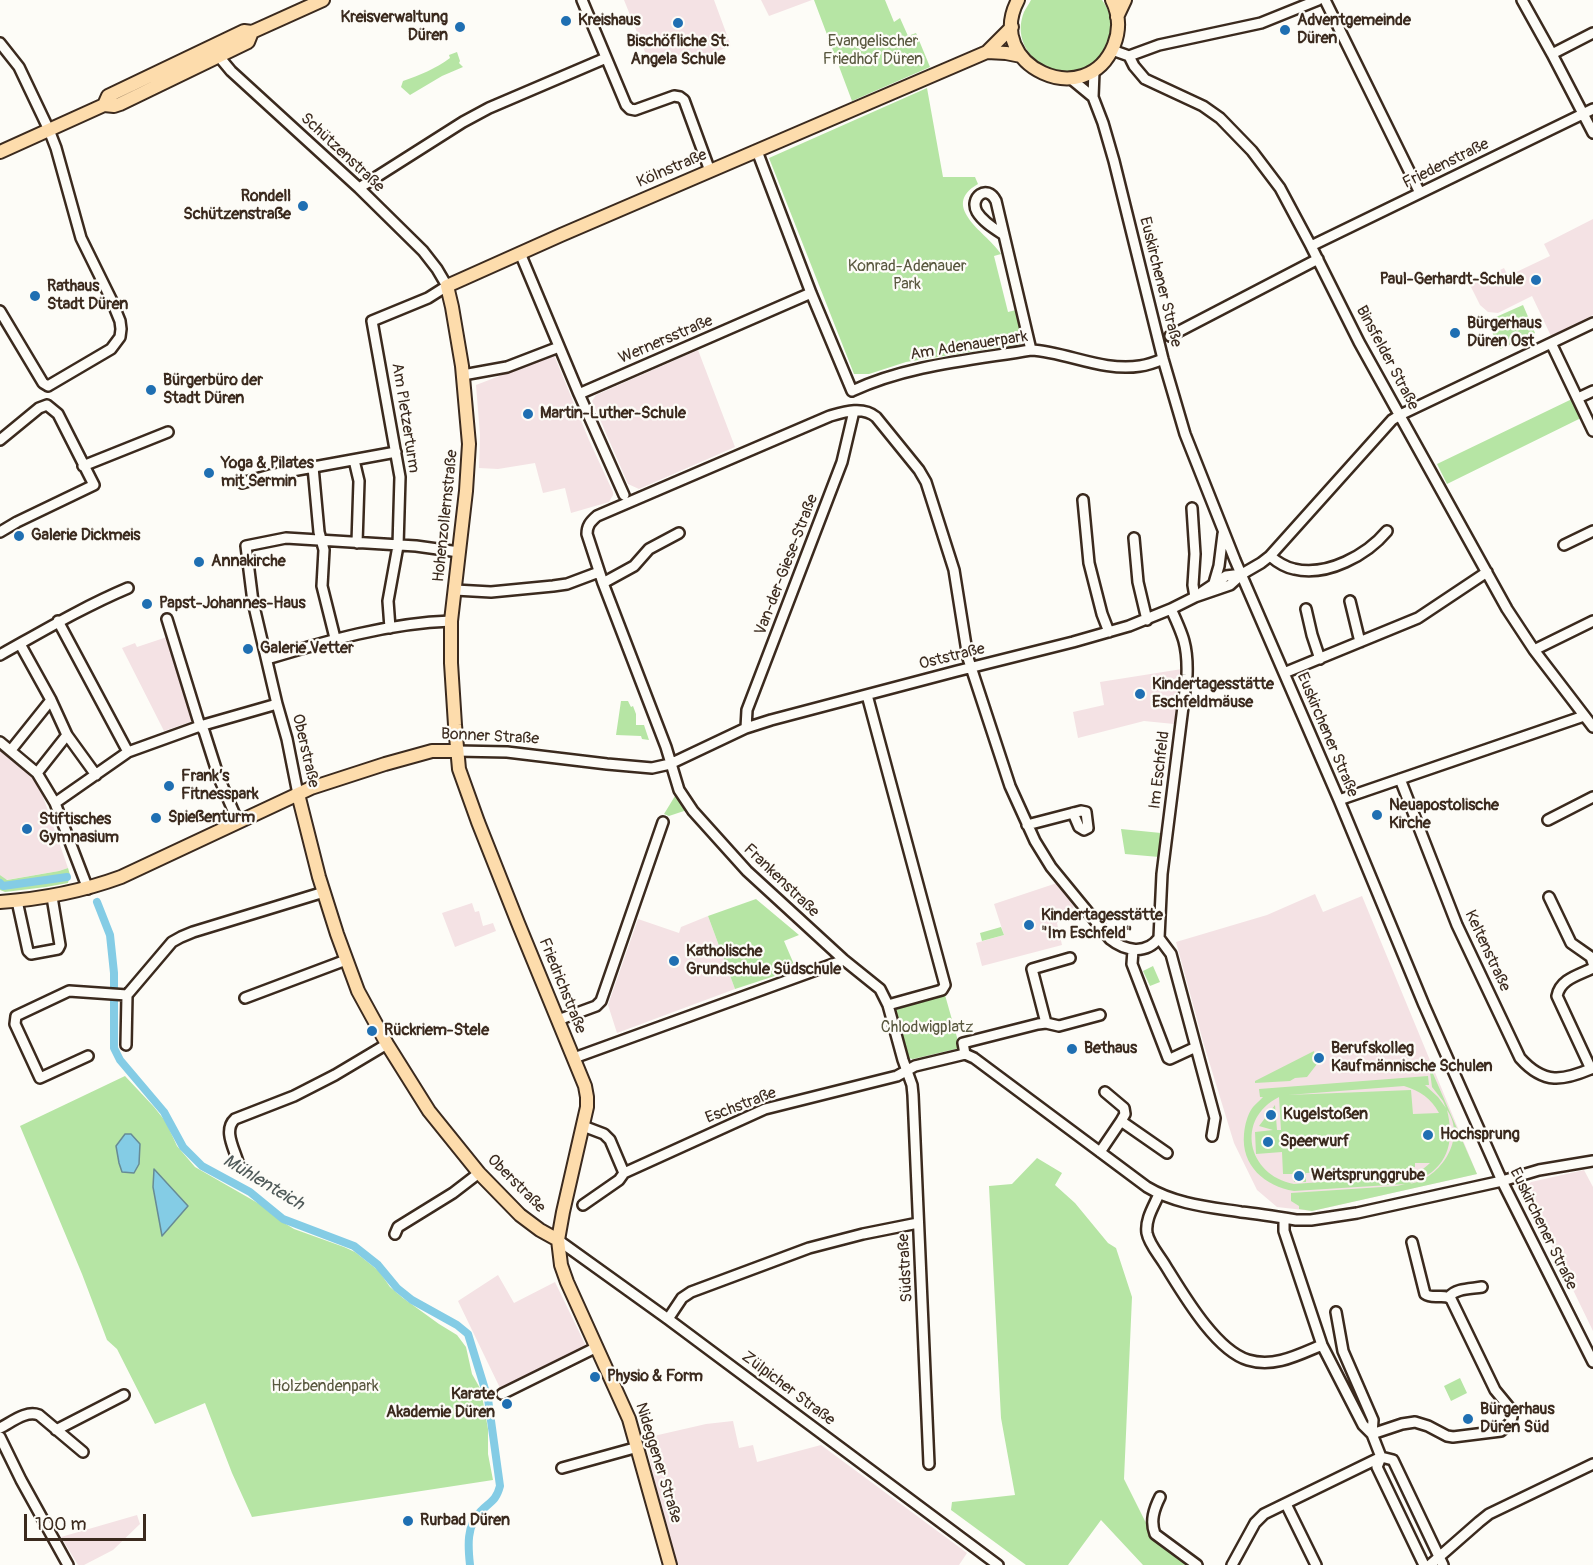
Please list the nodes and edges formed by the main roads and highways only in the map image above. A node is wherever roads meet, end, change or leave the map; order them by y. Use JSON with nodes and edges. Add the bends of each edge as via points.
{"nodes":[{"id":1,"x":1112,"y":0,"type":"edge"},
{"id":2,"x":1125,"y":0,"type":"edge"},
{"id":3,"x":317,"y":1,"type":"edge"},
{"id":4,"x":1015,"y":2,"type":"edge"},
{"id":5,"x":1117,"y":17,"type":"junction"},
{"id":6,"x":1012,"y":27,"type":"junction"},
{"id":7,"x":987,"y":52,"type":"junction"},
{"id":8,"x":1021,"y":56,"type":"junction"},
{"id":9,"x":0,"y":152,"type":"edge"},
{"id":10,"x":447,"y":286,"type":"joint"},
{"id":11,"x":457,"y":751,"type":"junction"},
{"id":12,"x":298,"y":794,"type":"junction"},
{"id":13,"x":0,"y":902,"type":"edge"},
{"id":14,"x":558,"y":1240,"type":"junction"},
{"id":15,"x":670,"y":1565,"type":"edge"}],
"edges":[{"from":1,"to":5,"type":"main road"},
{"from":2,"to":5,"type":"main road"},
{"from":3,"to":9,"type":"main road","via":[[252,32],[248,42],[215,52],[144,86],[108,96],[104,105]]},
{"from":4,"to":6,"type":"main road"},
{"from":5,"to":8,"type":"main road","via":[[1112,50],[1094,71],[1056,78],[1042,74]]},
{"from":6,"to":7,"type":"main road","name":"Kölnstraße"},
{"from":6,"to":8,"type":"main road"},
{"from":7,"to":8,"type":"main road","name":"Kölnstraße"},
{"from":7,"to":10,"type":"main road","name":"Kölnstraße"},
{"from":10,"to":11,"type":"main road","name":"Hohenzollernstraße","via":[[463,375],[470,444],[451,621]]},
{"from":11,"to":12,"type":"main road","name":"Bonner Straße","via":[[423,753]]},
{"from":11,"to":14,"type":"main road","name":"Friedrichstraße","via":[[478,822],[588,1097]]},
{"from":12,"to":13,"type":"main road","name":"Bonner Straße","via":[[88,889]]},
{"from":12,"to":14,"type":"main road","name":"Oberstraße","via":[[346,960],[387,1044],[429,1111],[479,1173],[520,1215]]},
{"from":14,"to":15,"type":"main road","name":"Nideggener Straße","via":[[562,1271],[638,1447]]}]}
